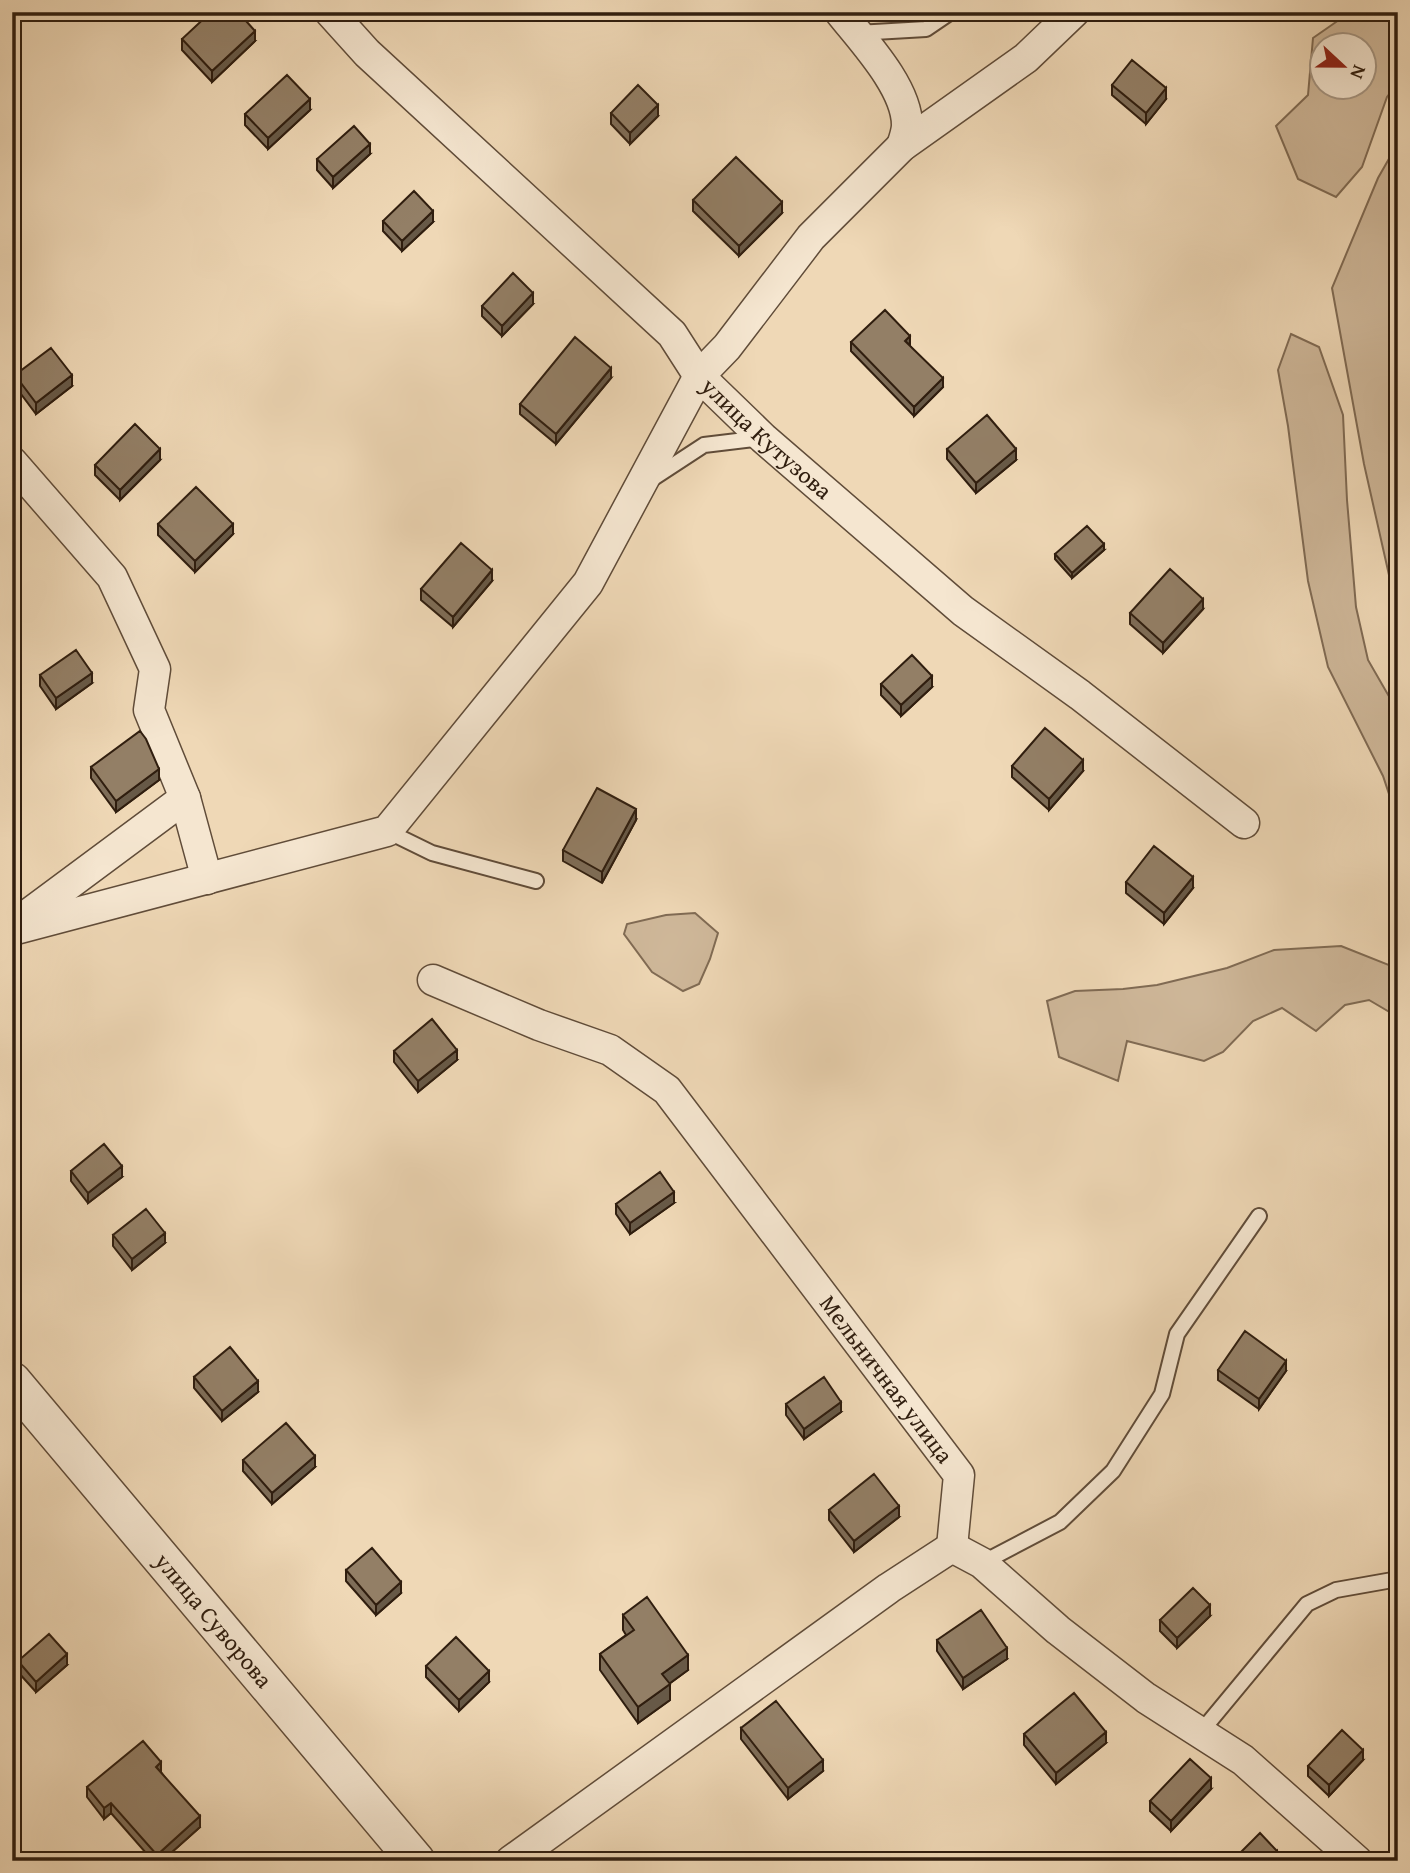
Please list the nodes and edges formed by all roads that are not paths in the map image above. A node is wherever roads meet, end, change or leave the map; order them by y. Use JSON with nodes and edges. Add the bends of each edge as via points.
{"nodes":[{"id":1,"x":330,"y":12,"type":"edge"},
{"id":2,"x":951,"y":12,"type":"edge"},
{"id":3,"x":1074,"y":12,"type":"edge"},
{"id":4,"x":848,"y":23,"type":"edge"},
{"id":5,"x":902,"y":146,"type":"junction"},
{"id":6,"x":699,"y":376,"type":"junction"},
{"id":7,"x":763,"y":438,"type":"junction"},
{"id":8,"x":12,"y":462,"type":"edge"},
{"id":9,"x":642,"y":485,"type":"junction"},
{"id":10,"x":185,"y":798,"type":"junction"},
{"id":11,"x":1244,"y":823,"type":"dead end"},
{"id":12,"x":387,"y":831,"type":"junction"},
{"id":13,"x":207,"y":879,"type":"junction"},
{"id":14,"x":537,"y":881,"type":"dead end"},
{"id":15,"x":12,"y":929,"type":"edge"},
{"id":16,"x":433,"y":980,"type":"dead end"},
{"id":17,"x":1259,"y":1216,"type":"dead end"},
{"id":18,"x":12,"y":1381,"type":"edge"},
{"id":19,"x":952,"y":1547,"type":"junction"},
{"id":20,"x":982,"y":1563,"type":"junction"},
{"id":21,"x":1398,"y":1579,"type":"edge"},
{"id":22,"x":1200,"y":1733,"type":"junction"},
{"id":23,"x":416,"y":1861,"type":"edge"},
{"id":24,"x":511,"y":1861,"type":"edge"},
{"id":25,"x":1357,"y":1861,"type":"edge"}],
"edges":[{"from":1,"to":6,"type":"street","name":"улица Кутузова","via":[[367,54],[672,334]]},
{"from":2,"to":4,"type":"lane","via":[[926,29]]},
{"from":3,"to":5,"type":"street","via":[[1026,58]]},
{"from":4,"to":5,"type":"street","via":[[901,98],[907,125]]},
{"from":5,"to":6,"type":"street","via":[[811,237],[727,347]]},
{"from":6,"to":7,"type":"street","name":"улица Кутузова"},
{"from":6,"to":9,"type":"street"},
{"from":7,"to":9,"type":"lane","via":[[704,445]]},
{"from":7,"to":11,"type":"street","name":"улица Кутузова","via":[[963,611]]},
{"from":8,"to":10,"type":"street","via":[[112,577],[155,669],[149,710]]},
{"from":9,"to":12,"type":"street","via":[[588,583]]},
{"from":10,"to":13,"type":"street"},
{"from":10,"to":15,"type":"street"},
{"from":12,"to":13,"type":"street"},
{"from":12,"to":14,"type":"lane","via":[[432,853]]},
{"from":13,"to":15,"type":"street"},
{"from":16,"to":19,"type":"street","name":"Мельничная улица","via":[[610,1050],[667,1090],[959,1475]]},
{"from":17,"to":20,"type":"lane","via":[[1177,1334],[1162,1394],[1113,1471],[1060,1522]]},
{"from":18,"to":23,"type":"street","name":"улица Суворова"},
{"from":19,"to":20,"type":"street"},
{"from":19,"to":24,"type":"street"},
{"from":20,"to":22,"type":"street","via":[[1058,1630]]},
{"from":21,"to":22,"type":"lane","via":[[1336,1590],[1307,1604]]},
{"from":22,"to":25,"type":"street","via":[[1243,1760]]}]}
